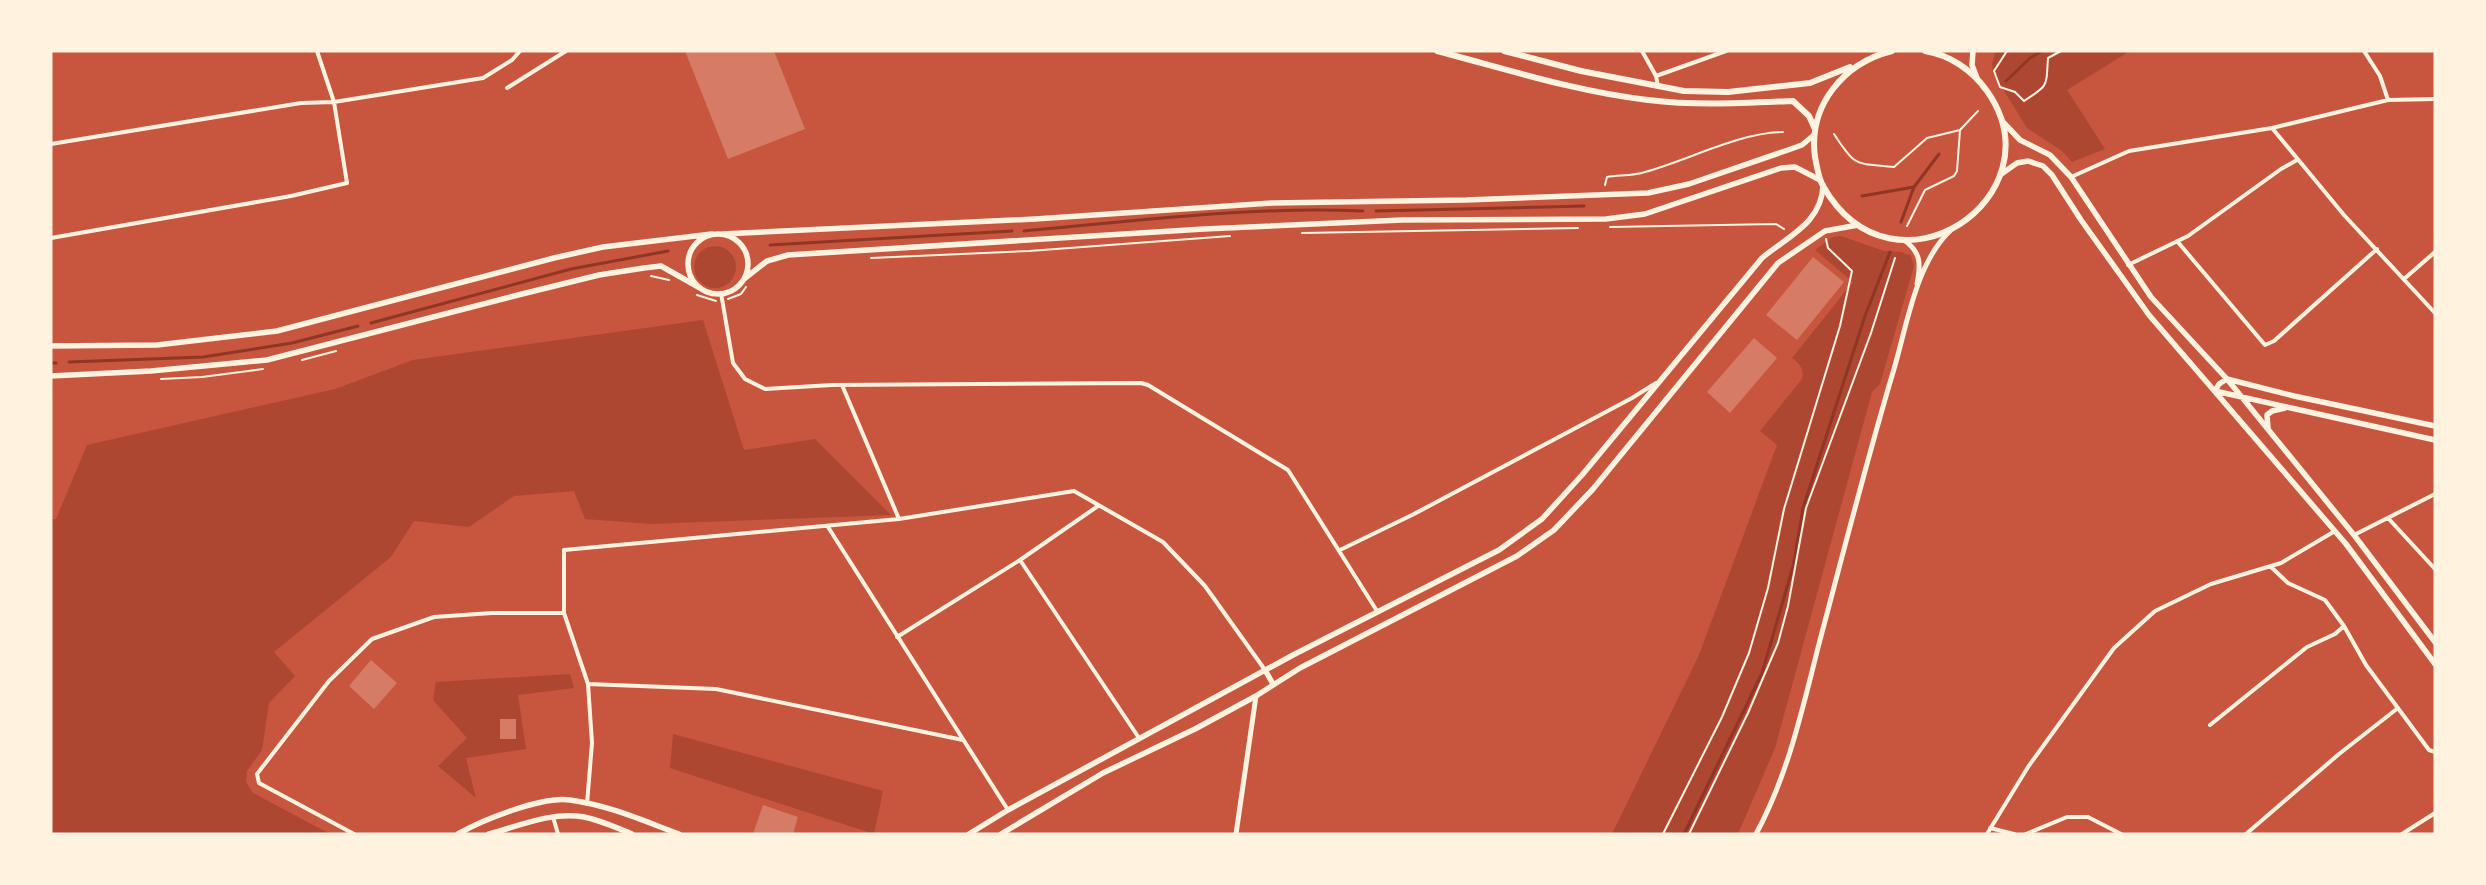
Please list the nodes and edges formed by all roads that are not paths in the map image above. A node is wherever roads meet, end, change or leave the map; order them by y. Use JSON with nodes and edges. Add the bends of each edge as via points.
{"nodes":[{"id":1,"x":317,"y":51,"type":"edge"},
{"id":2,"x":520,"y":51,"type":"edge"},
{"id":3,"x":566,"y":51,"type":"edge"},
{"id":4,"x":1436,"y":51,"type":"edge"},
{"id":5,"x":1504,"y":51,"type":"edge"},
{"id":6,"x":1642,"y":51,"type":"edge"},
{"id":7,"x":1726,"y":51,"type":"edge"},
{"id":8,"x":1892,"y":51,"type":"edge"},
{"id":9,"x":1972,"y":51,"type":"edge"},
{"id":10,"x":2364,"y":51,"type":"edge"},
{"id":11,"x":1931,"y":52,"type":"edge"},
{"id":12,"x":1858,"y":64,"type":"junction"},
{"id":13,"x":1656,"y":76,"type":"junction"},
{"id":14,"x":1977,"y":78,"type":"junction"},
{"id":15,"x":1658,"y":87,"type":"junction"},
{"id":16,"x":507,"y":88,"type":"dead end"},
{"id":17,"x":2435,"y":99,"type":"edge"},
{"id":18,"x":2388,"y":100,"type":"junction"},
{"id":19,"x":334,"y":102,"type":"junction"},
{"id":20,"x":2001,"y":120,"type":"junction"},
{"id":21,"x":2272,"y":128,"type":"junction"},
{"id":22,"x":1815,"y":132,"type":"junction"},
{"id":23,"x":51,"y":144,"type":"edge"},
{"id":24,"x":2297,"y":160,"type":"junction"},
{"id":25,"x":1999,"y":177,"type":"junction"},
{"id":26,"x":2071,"y":177,"type":"junction"},
{"id":27,"x":1822,"y":182,"type":"junction"},
{"id":28,"x":1858,"y":225,"type":"junction"},
{"id":29,"x":1950,"y":231,"type":"junction"},
{"id":30,"x":712,"y":234,"type":"junction"},
{"id":31,"x":722,"y":234,"type":"junction"},
{"id":32,"x":51,"y":238,"type":"edge"},
{"id":33,"x":1904,"y":240,"type":"junction"},
{"id":34,"x":2177,"y":241,"type":"junction"},
{"id":35,"x":2377,"y":249,"type":"junction"},
{"id":36,"x":2435,"y":252,"type":"edge"},
{"id":37,"x":2128,"y":265,"type":"junction"},
{"id":38,"x":744,"y":279,"type":"junction"},
{"id":39,"x":2404,"y":279,"type":"junction"},
{"id":40,"x":700,"y":288,"type":"junction"},
{"id":41,"x":721,"y":293,"type":"junction"},
{"id":42,"x":1914,"y":299,"type":"junction"},
{"id":43,"x":2435,"y":313,"type":"edge"},
{"id":44,"x":51,"y":346,"type":"edge"},
{"id":45,"x":51,"y":376,"type":"edge"},
{"id":46,"x":2227,"y":379,"type":"junction"},
{"id":47,"x":1658,"y":381,"type":"junction"},
{"id":48,"x":842,"y":385,"type":"junction"},
{"id":49,"x":2215,"y":391,"type":"junction"},
{"id":50,"x":2240,"y":395,"type":"junction"},
{"id":51,"x":2288,"y":408,"type":"junction"},
{"id":52,"x":2435,"y":426,"type":"edge"},
{"id":53,"x":2268,"y":430,"type":"junction"},
{"id":54,"x":2435,"y":440,"type":"edge"},
{"id":55,"x":2435,"y":494,"type":"edge"},
{"id":56,"x":1098,"y":506,"type":"junction"},
{"id":57,"x":2388,"y":518,"type":"junction"},
{"id":58,"x":899,"y":520,"type":"junction"},
{"id":59,"x":828,"y":527,"type":"junction"},
{"id":60,"x":2335,"y":531,"type":"junction"},
{"id":61,"x":2354,"y":535,"type":"junction"},
{"id":62,"x":1340,"y":550,"type":"junction"},
{"id":63,"x":1020,"y":560,"type":"junction"},
{"id":64,"x":2270,"y":566,"type":"junction"},
{"id":65,"x":2435,"y":568,"type":"edge"},
{"id":66,"x":1378,"y":611,"type":"junction"},
{"id":67,"x":564,"y":613,"type":"junction"},
{"id":68,"x":2344,"y":626,"type":"junction"},
{"id":69,"x":898,"y":636,"type":"junction"},
{"id":70,"x":2435,"y":642,"type":"edge"},
{"id":71,"x":2435,"y":664,"type":"edge"},
{"id":72,"x":1265,"y":670,"type":"junction"},
{"id":73,"x":588,"y":684,"type":"junction"},
{"id":74,"x":1273,"y":684,"type":"junction"},
{"id":75,"x":1256,"y":696,"type":"junction"},
{"id":76,"x":2398,"y":708,"type":"junction"},
{"id":77,"x":2210,"y":725,"type":"dead end"},
{"id":78,"x":1139,"y":738,"type":"junction"},
{"id":79,"x":963,"y":740,"type":"junction"},
{"id":80,"x":2435,"y":752,"type":"edge"},
{"id":81,"x":587,"y":804,"type":"junction"},
{"id":82,"x":1008,"y":810,"type":"junction"},
{"id":83,"x":2435,"y":813,"type":"edge"},
{"id":84,"x":553,"y":816,"type":"junction"},
{"id":85,"x":584,"y":817,"type":"junction"},
{"id":86,"x":1990,"y":828,"type":"junction"},
{"id":87,"x":354,"y":834,"type":"edge"},
{"id":88,"x":458,"y":834,"type":"edge"},
{"id":89,"x":489,"y":834,"type":"edge"},
{"id":90,"x":558,"y":834,"type":"edge"},
{"id":91,"x":632,"y":834,"type":"edge"},
{"id":92,"x":679,"y":834,"type":"edge"},
{"id":93,"x":969,"y":834,"type":"edge"},
{"id":94,"x":1001,"y":834,"type":"edge"},
{"id":95,"x":1236,"y":834,"type":"edge"},
{"id":96,"x":1756,"y":834,"type":"edge"},
{"id":97,"x":1987,"y":834,"type":"edge"},
{"id":98,"x":2014,"y":834,"type":"edge"},
{"id":99,"x":2026,"y":834,"type":"edge"},
{"id":100,"x":2121,"y":834,"type":"edge"},
{"id":101,"x":2246,"y":834,"type":"edge"},
{"id":102,"x":2402,"y":834,"type":"edge"}],
"edges":[{"from":1,"to":19,"type":"street"},
{"from":2,"to":19,"type":"street","via":[[512,60],[483,78]]},
{"from":3,"to":16,"type":"street"},
{"from":4,"to":22,"type":"main road","via":[[1648,100],[1705,104],[1793,101],[1808,116]]},
{"from":5,"to":15,"type":"main road"},
{"from":6,"to":13,"type":"street"},
{"from":7,"to":13,"type":"street"},
{"from":8,"to":12,"type":"main road"},
{"from":9,"to":14,"type":"main road"},
{"from":10,"to":18,"type":"street","via":[[2380,76]]},
{"from":11,"to":14,"type":"main road","via":[[1959,63]]},
{"from":12,"to":15,"type":"main road","via":[[1810,83],[1728,92],[1684,92]]},
{"from":12,"to":22,"type":"main road","via":[[1836,84],[1826,99]]},
{"from":13,"to":15,"type":"street"},
{"from":14,"to":20,"type":"main road","via":[[1992,97]]},
{"from":17,"to":18,"type":"street"},
{"from":18,"to":21,"type":"street"},
{"from":19,"to":23,"type":"street","via":[[301,103]]},
{"from":19,"to":32,"type":"street","via":[[347,182],[291,196]]},
{"from":20,"to":25,"type":"main road","via":[[2004,139]]},
{"from":20,"to":26,"type":"main road","via":[[2020,140],[2050,155]]},
{"from":21,"to":24,"type":"street"},
{"from":21,"to":26,"type":"street","via":[[2129,151]]},
{"from":22,"to":27,"type":"main road"},
{"from":22,"to":31,"type":"main road","via":[[1802,145],[1689,184],[1648,193],[1272,203]]},
{"from":24,"to":34,"type":"street"},
{"from":24,"to":35,"type":"street"},
{"from":25,"to":29,"type":"main road","via":[[1972,217]]},
{"from":25,"to":49,"type":"main road","via":[[2022,162],[2043,166],[2150,316]]},
{"from":26,"to":37,"type":"main road"},
{"from":27,"to":28,"type":"main road","via":[[1842,211]]},
{"from":27,"to":38,"type":"main road","via":[[1795,167],[1781,168],[1645,214],[1606,219],[1402,220],[788,255],[767,261]]},
{"from":27,"to":47,"type":"main road","via":[[1821,204],[1816,213],[1762,258]]},
{"from":28,"to":33,"type":"main road","via":[[1873,233]]},
{"from":28,"to":74,"type":"main road","via":[[1825,231],[1778,263],[1593,489],[1554,530],[1517,556]]},
{"from":29,"to":33,"type":"main road","via":[[1931,238]]},
{"from":29,"to":42,"type":"street","via":[[1936,245]]},
{"from":30,"to":31,"type":"main road"},
{"from":30,"to":40,"type":"main road","via":[[696,244],[688,261],[693,280]]},
{"from":30,"to":44,"type":"main road","via":[[593,249],[277,331],[158,345]]},
{"from":31,"to":38,"type":"main road","via":[[731,237],[744,250],[747,260]]},
{"from":33,"to":42,"type":"street","via":[[1913,246],[1920,260]]},
{"from":34,"to":35,"type":"street","via":[[2265,345],[2274,341]]},
{"from":34,"to":37,"type":"street"},
{"from":35,"to":39,"type":"street"},
{"from":36,"to":39,"type":"street"},
{"from":37,"to":46,"type":"main road","via":[[2151,298]]},
{"from":38,"to":41,"type":"main road"},
{"from":39,"to":43,"type":"street"},
{"from":40,"to":41,"type":"main road"},
{"from":40,"to":45,"type":"main road","via":[[661,266],[644,268],[590,277],[268,360],[160,371]]},
{"from":41,"to":48,"type":"street","via":[[733,362],[745,379],[765,389]]},
{"from":42,"to":96,"type":"street","via":[[1792,750]]},
{"from":46,"to":49,"type":"main road"},
{"from":46,"to":50,"type":"main road"},
{"from":46,"to":52,"type":"main road"},
{"from":47,"to":62,"type":"street","via":[[1414,514]]},
{"from":47,"to":66,"type":"main road","via":[[1582,476],[1542,519],[1499,550]]},
{"from":48,"to":58,"type":"street"},
{"from":48,"to":62,"type":"street","via":[[1148,385],[1288,470]]},
{"from":49,"to":50,"type":"main road"},
{"from":49,"to":60,"type":"main road"},
{"from":50,"to":51,"type":"main road"},
{"from":50,"to":53,"type":"main road"},
{"from":51,"to":53,"type":"main road","via":[[2267,415]]},
{"from":51,"to":54,"type":"main road"},
{"from":53,"to":61,"type":"main road"},
{"from":55,"to":57,"type":"street"},
{"from":56,"to":58,"type":"street","via":[[1074,491]]},
{"from":56,"to":63,"type":"street"},
{"from":56,"to":72,"type":"street","via":[[1163,542],[1205,586]]},
{"from":57,"to":61,"type":"street"},
{"from":57,"to":65,"type":"street"},
{"from":58,"to":59,"type":"street"},
{"from":59,"to":67,"type":"street","via":[[564,550]]},
{"from":59,"to":69,"type":"street"},
{"from":60,"to":64,"type":"street","via":[[2281,563]]},
{"from":60,"to":71,"type":"main road"},
{"from":61,"to":70,"type":"main road"},
{"from":62,"to":66,"type":"street"},
{"from":63,"to":69,"type":"street"},
{"from":63,"to":78,"type":"street"},
{"from":64,"to":68,"type":"street","via":[[2288,582],[2325,600]]},
{"from":64,"to":86,"type":"street","via":[[2212,584],[2155,610],[2114,648],[2028,768]]},
{"from":66,"to":72,"type":"main road"},
{"from":67,"to":73,"type":"street"},
{"from":67,"to":87,"type":"street","via":[[434,617],[372,639],[329,681],[257,774],[259,784]]},
{"from":68,"to":76,"type":"street","via":[[2366,665]]},
{"from":68,"to":77,"type":"street","via":[[2307,648]]},
{"from":69,"to":79,"type":"street"},
{"from":72,"to":74,"type":"main road"},
{"from":72,"to":78,"type":"main road"},
{"from":73,"to":79,"type":"street","via":[[716,689]]},
{"from":73,"to":81,"type":"street","via":[[592,743]]},
{"from":74,"to":75,"type":"main road"},
{"from":75,"to":94,"type":"main road","via":[[1103,773]]},
{"from":75,"to":95,"type":"street"},
{"from":76,"to":80,"type":"street","via":[[2429,750]]},
{"from":76,"to":101,"type":"street"},
{"from":78,"to":82,"type":"main road"},
{"from":79,"to":82,"type":"street"},
{"from":81,"to":85,"type":"main road"},
{"from":81,"to":88,"type":"main road","via":[[569,799],[550,800],[480,821]]},
{"from":81,"to":92,"type":"main road","via":[[621,812]]},
{"from":82,"to":93,"type":"main road"},
{"from":83,"to":102,"type":"street"},
{"from":84,"to":85,"type":"main road"},
{"from":84,"to":89,"type":"main road"},
{"from":84,"to":90,"type":"street"},
{"from":85,"to":91,"type":"main road"},
{"from":86,"to":97,"type":"street"},
{"from":86,"to":98,"type":"street"},
{"from":99,"to":100,"type":"street","via":[[2067,816],[2088,818]]}]}
